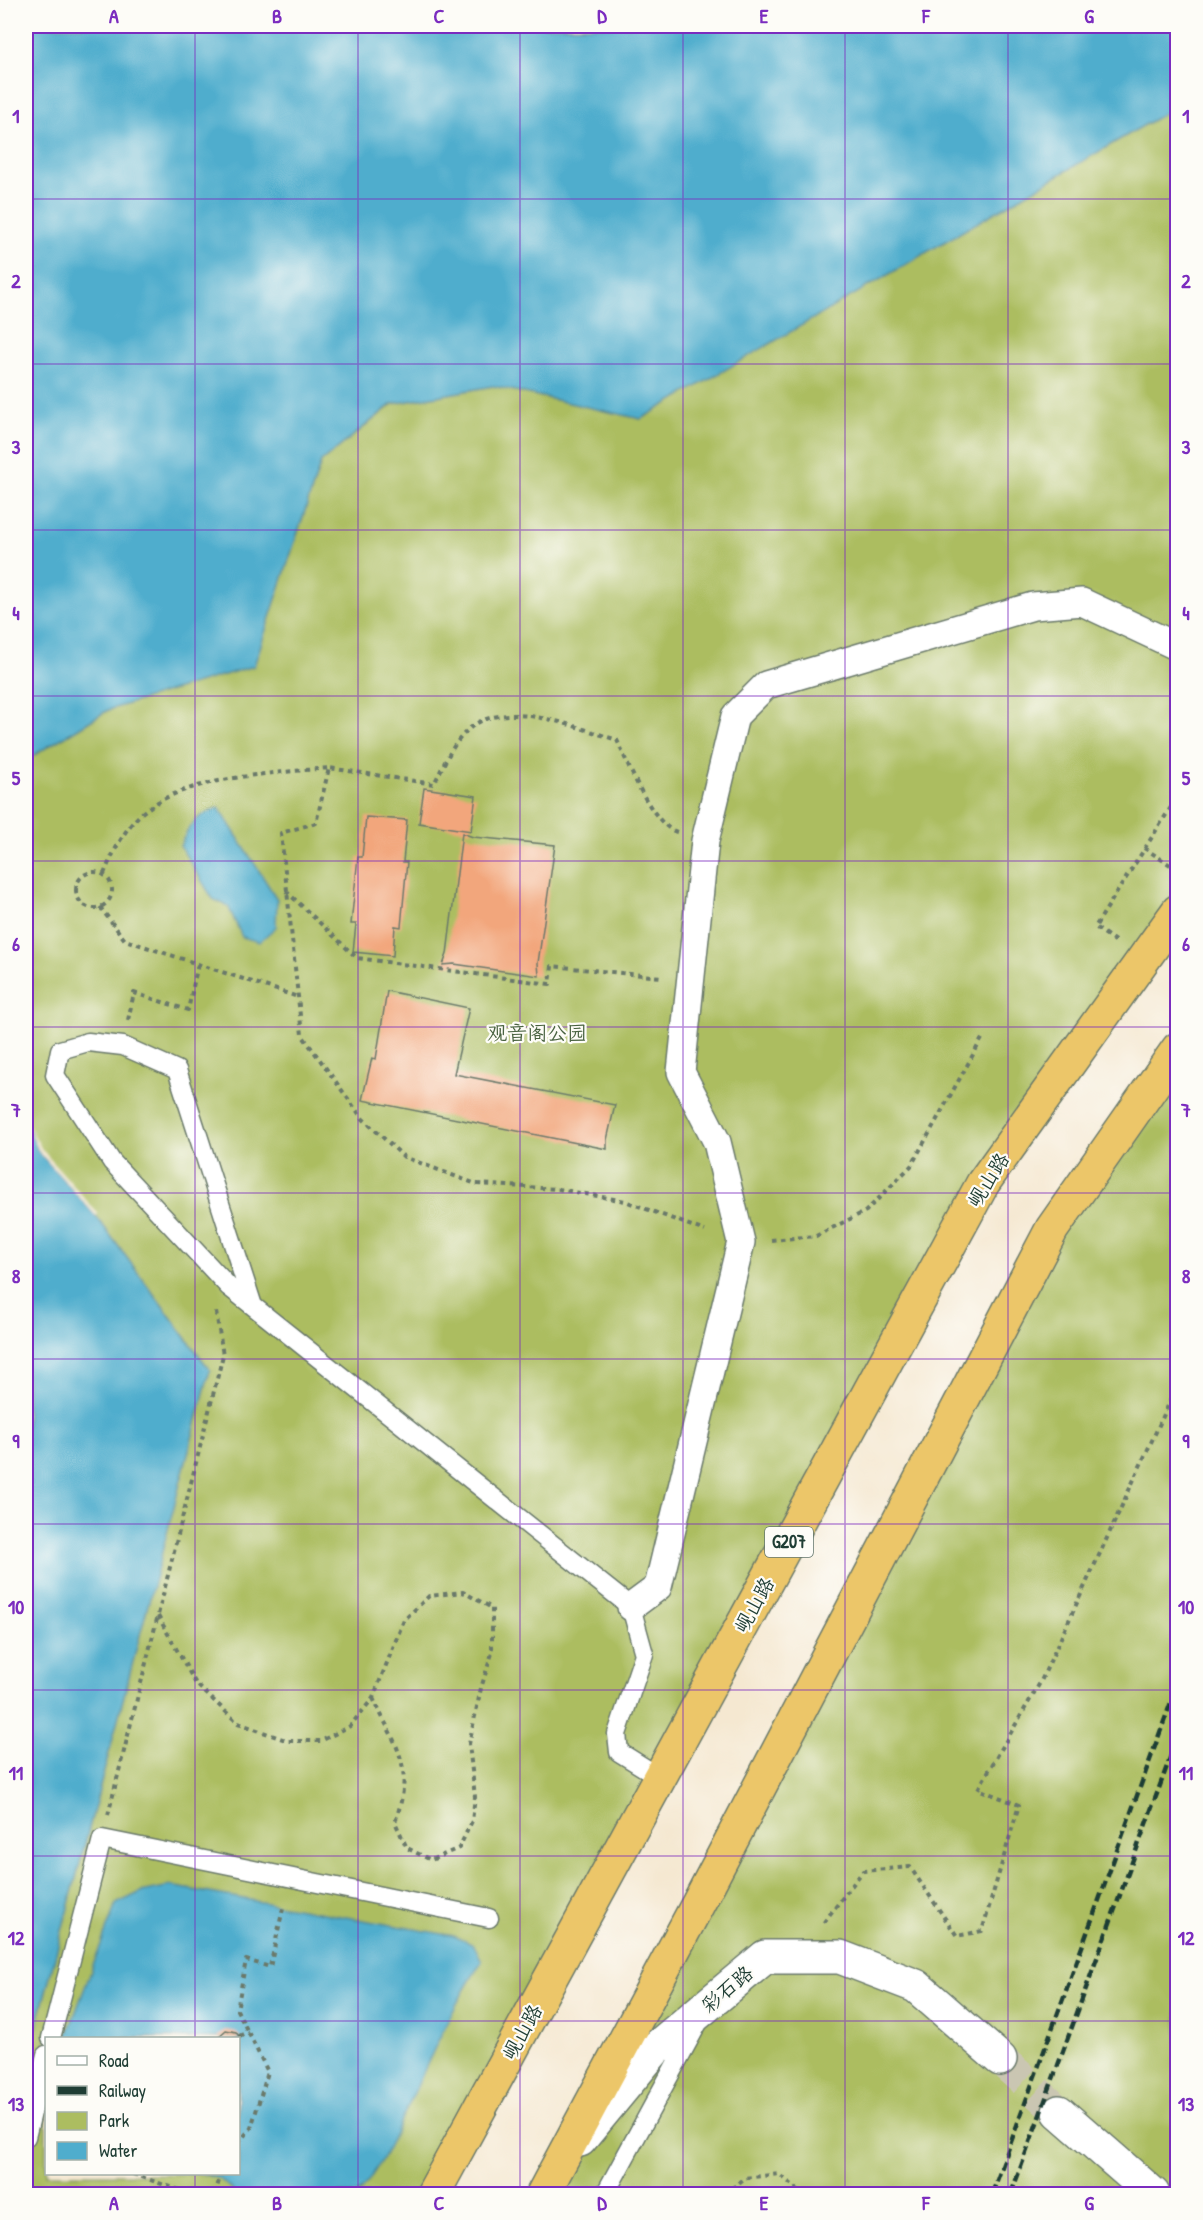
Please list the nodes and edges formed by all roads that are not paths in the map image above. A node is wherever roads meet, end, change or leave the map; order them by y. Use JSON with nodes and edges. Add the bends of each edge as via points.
{"nodes":[{"id":1,"x":1178,"y":647,"type":"edge"},
{"id":2,"x":1178,"y":911,"type":"edge"},
{"id":3,"x":1178,"y":1049,"type":"edge"},
{"id":4,"x":253,"y":1306,"type":"junction"},
{"id":5,"x":631,"y":1607,"type":"junction"},
{"id":6,"x":661,"y":1778,"type":"junction"},
{"id":7,"x":489,"y":1917,"type":"dead end"},
{"id":8,"x":708,"y":2005,"type":"junction"},
{"id":9,"x":51,"y":2037,"type":"edge"},
{"id":10,"x":45,"y":2059,"type":"edge"},
{"id":11,"x":1000,"y":2059,"type":"tunnel mouth"},
{"id":12,"x":1059,"y":2112,"type":"tunnel mouth"},
{"id":13,"x":26,"y":2137,"type":"edge"},
{"id":14,"x":558,"y":2166,"type":"junction"},
{"id":15,"x":433,"y":2194,"type":"edge"},
{"id":16,"x":543,"y":2194,"type":"edge"},
{"id":17,"x":605,"y":2194,"type":"edge"},
{"id":18,"x":1153,"y":2194,"type":"edge"}],
"edges":[{"from":1,"to":5,"type":"street","via":[[1082,602],[1033,606],[766,685],[735,716],[705,841],[681,1072],[717,1142],[741,1242],[658,1587]]},
{"from":2,"to":6,"type":"highway","name":"岘山路","number":"G207","via":[[983,1183]]},
{"from":3,"to":14,"type":"highway","via":[[1053,1229]]},
{"from":4,"to":4,"type":"lane","via":[[229,1287],[112,1162],[55,1076],[60,1050],[87,1042],[123,1046],[177,1070]]},
{"from":4,"to":5,"type":"lane"},
{"from":5,"to":6,"type":"lane","via":[[644,1654],[617,1734],[619,1752]]},
{"from":6,"to":15,"type":"highway","name":"岘山路","number":"G207"},
{"from":7,"to":9,"type":"lane","via":[[102,1839]]},
{"from":8,"to":11,"type":"street","name":"彩石路","via":[[765,1957],[840,1957],[916,1986]]},
{"from":8,"to":14,"type":"street","name":"彩石路","via":[[656,2048]]},
{"from":8,"to":17,"type":"lane"},
{"from":10,"to":13,"type":"lane"},
{"from":12,"to":18,"type":"street"},
{"from":14,"to":16,"type":"highway"}]}
